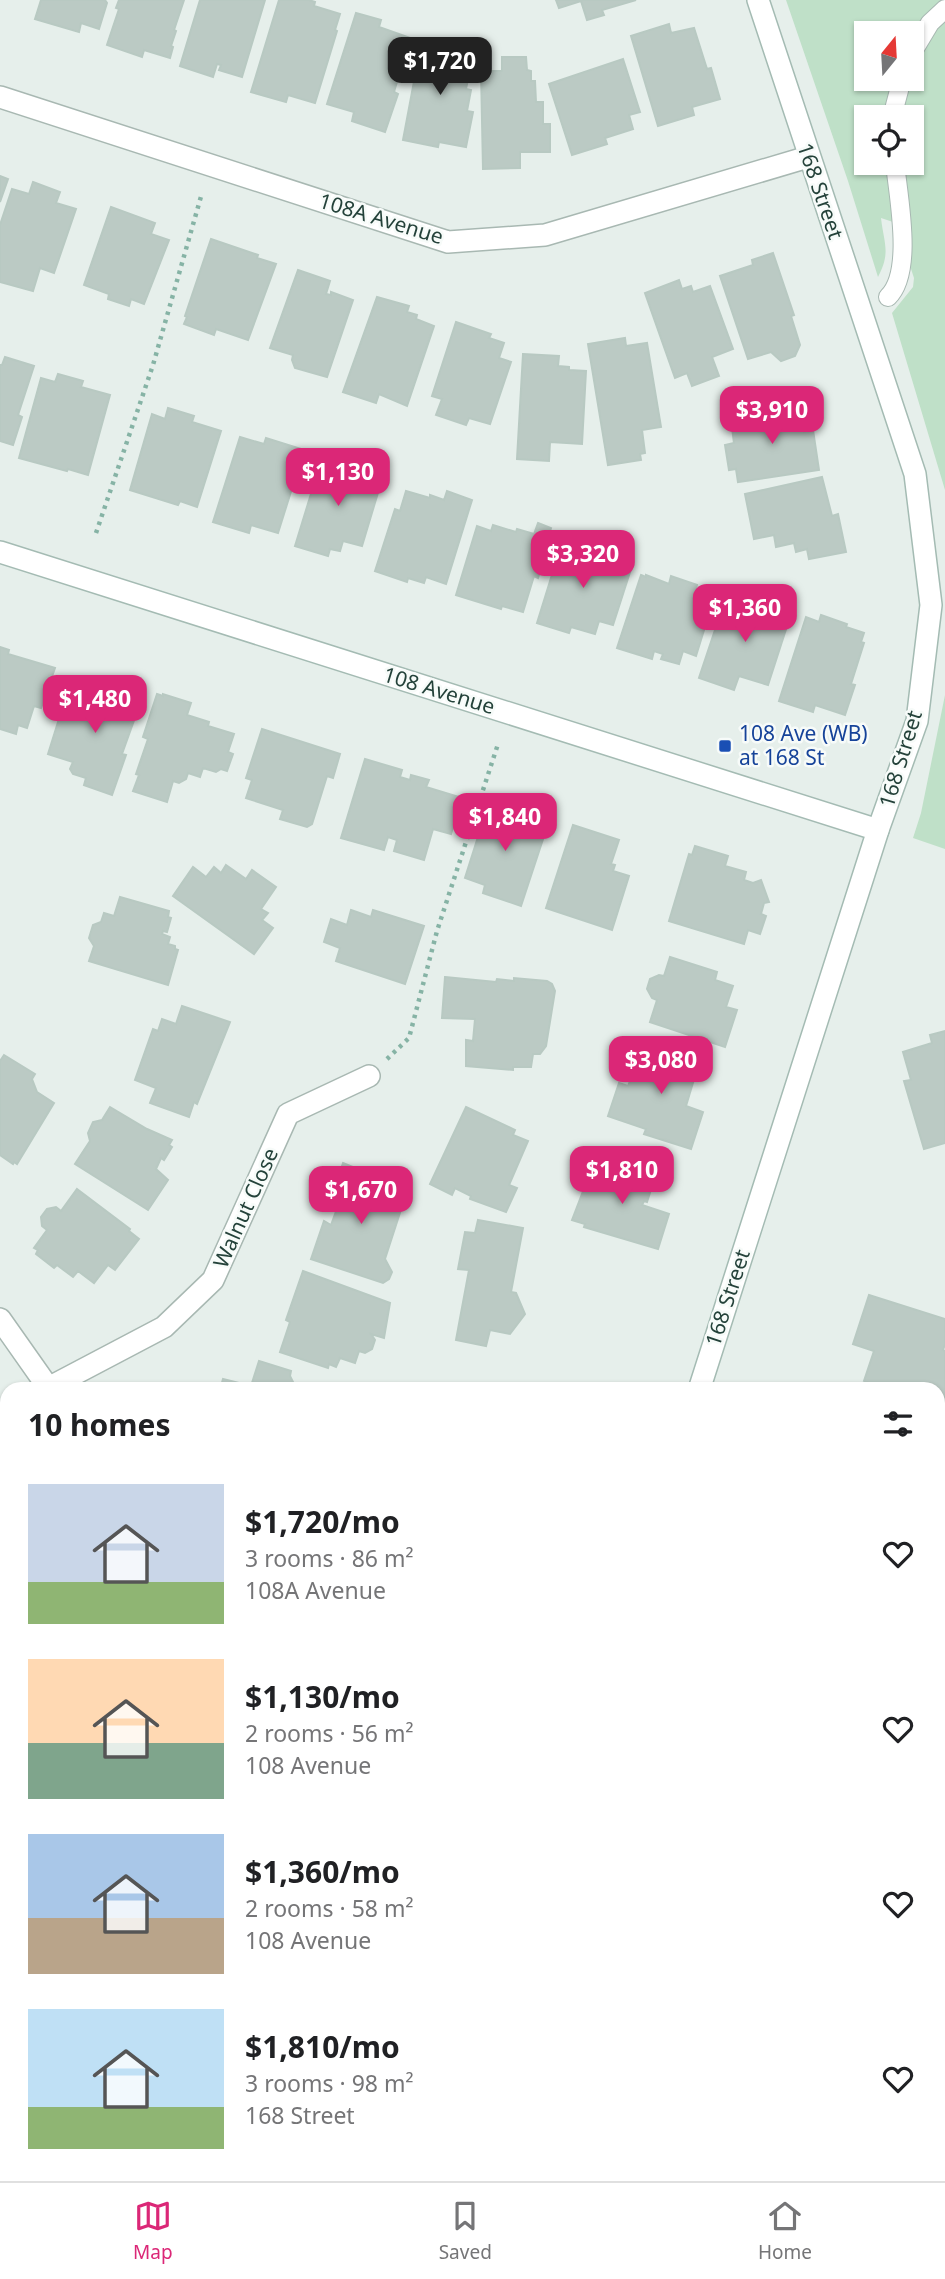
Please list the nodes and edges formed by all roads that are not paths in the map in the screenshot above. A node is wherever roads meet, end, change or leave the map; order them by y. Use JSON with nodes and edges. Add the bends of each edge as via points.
{"nodes":[{"id":1,"x":758,"y":0,"type":"edge"},
{"id":2,"x":945,"y":9,"type":"edge"},
{"id":3,"x":924,"y":33,"type":"edge"},
{"id":4,"x":0,"y":97,"type":"edge"},
{"id":5,"x":808,"y":157,"type":"junction"},
{"id":6,"x":896,"y":175,"type":"edge"},
{"id":7,"x":888,"y":297,"type":"dead end"},
{"id":8,"x":0,"y":552,"type":"edge"},
{"id":9,"x":878,"y":830,"type":"junction"},
{"id":10,"x":369,"y":1076,"type":"road end"},
{"id":11,"x":0,"y":1320,"type":"edge"},
{"id":12,"x":46,"y":1382,"type":"edge"},
{"id":13,"x":61,"y":1382,"type":"edge"},
{"id":14,"x":702,"y":1382,"type":"edge"}],
"edges":[{"from":1,"to":5,"type":"street","name":"168 Street"},
{"from":2,"to":3,"type":"lane"},
{"from":4,"to":5,"type":"street","name":"108A Avenue","via":[[448,242],[545,235]]},
{"from":5,"to":9,"type":"street","name":"168 Street","via":[[915,474],[931,605],[916,721]]},
{"from":6,"to":7,"type":"lane","via":[[902,262],[895,290]]},
{"from":8,"to":9,"type":"street","name":"108 Avenue"},
{"from":9,"to":14,"type":"street","name":"168 Street"},
{"from":10,"to":13,"type":"street","name":"Walnut Close","via":[[288,1114],[214,1280],[164,1327]]},
{"from":11,"to":12,"type":"street"}]}
